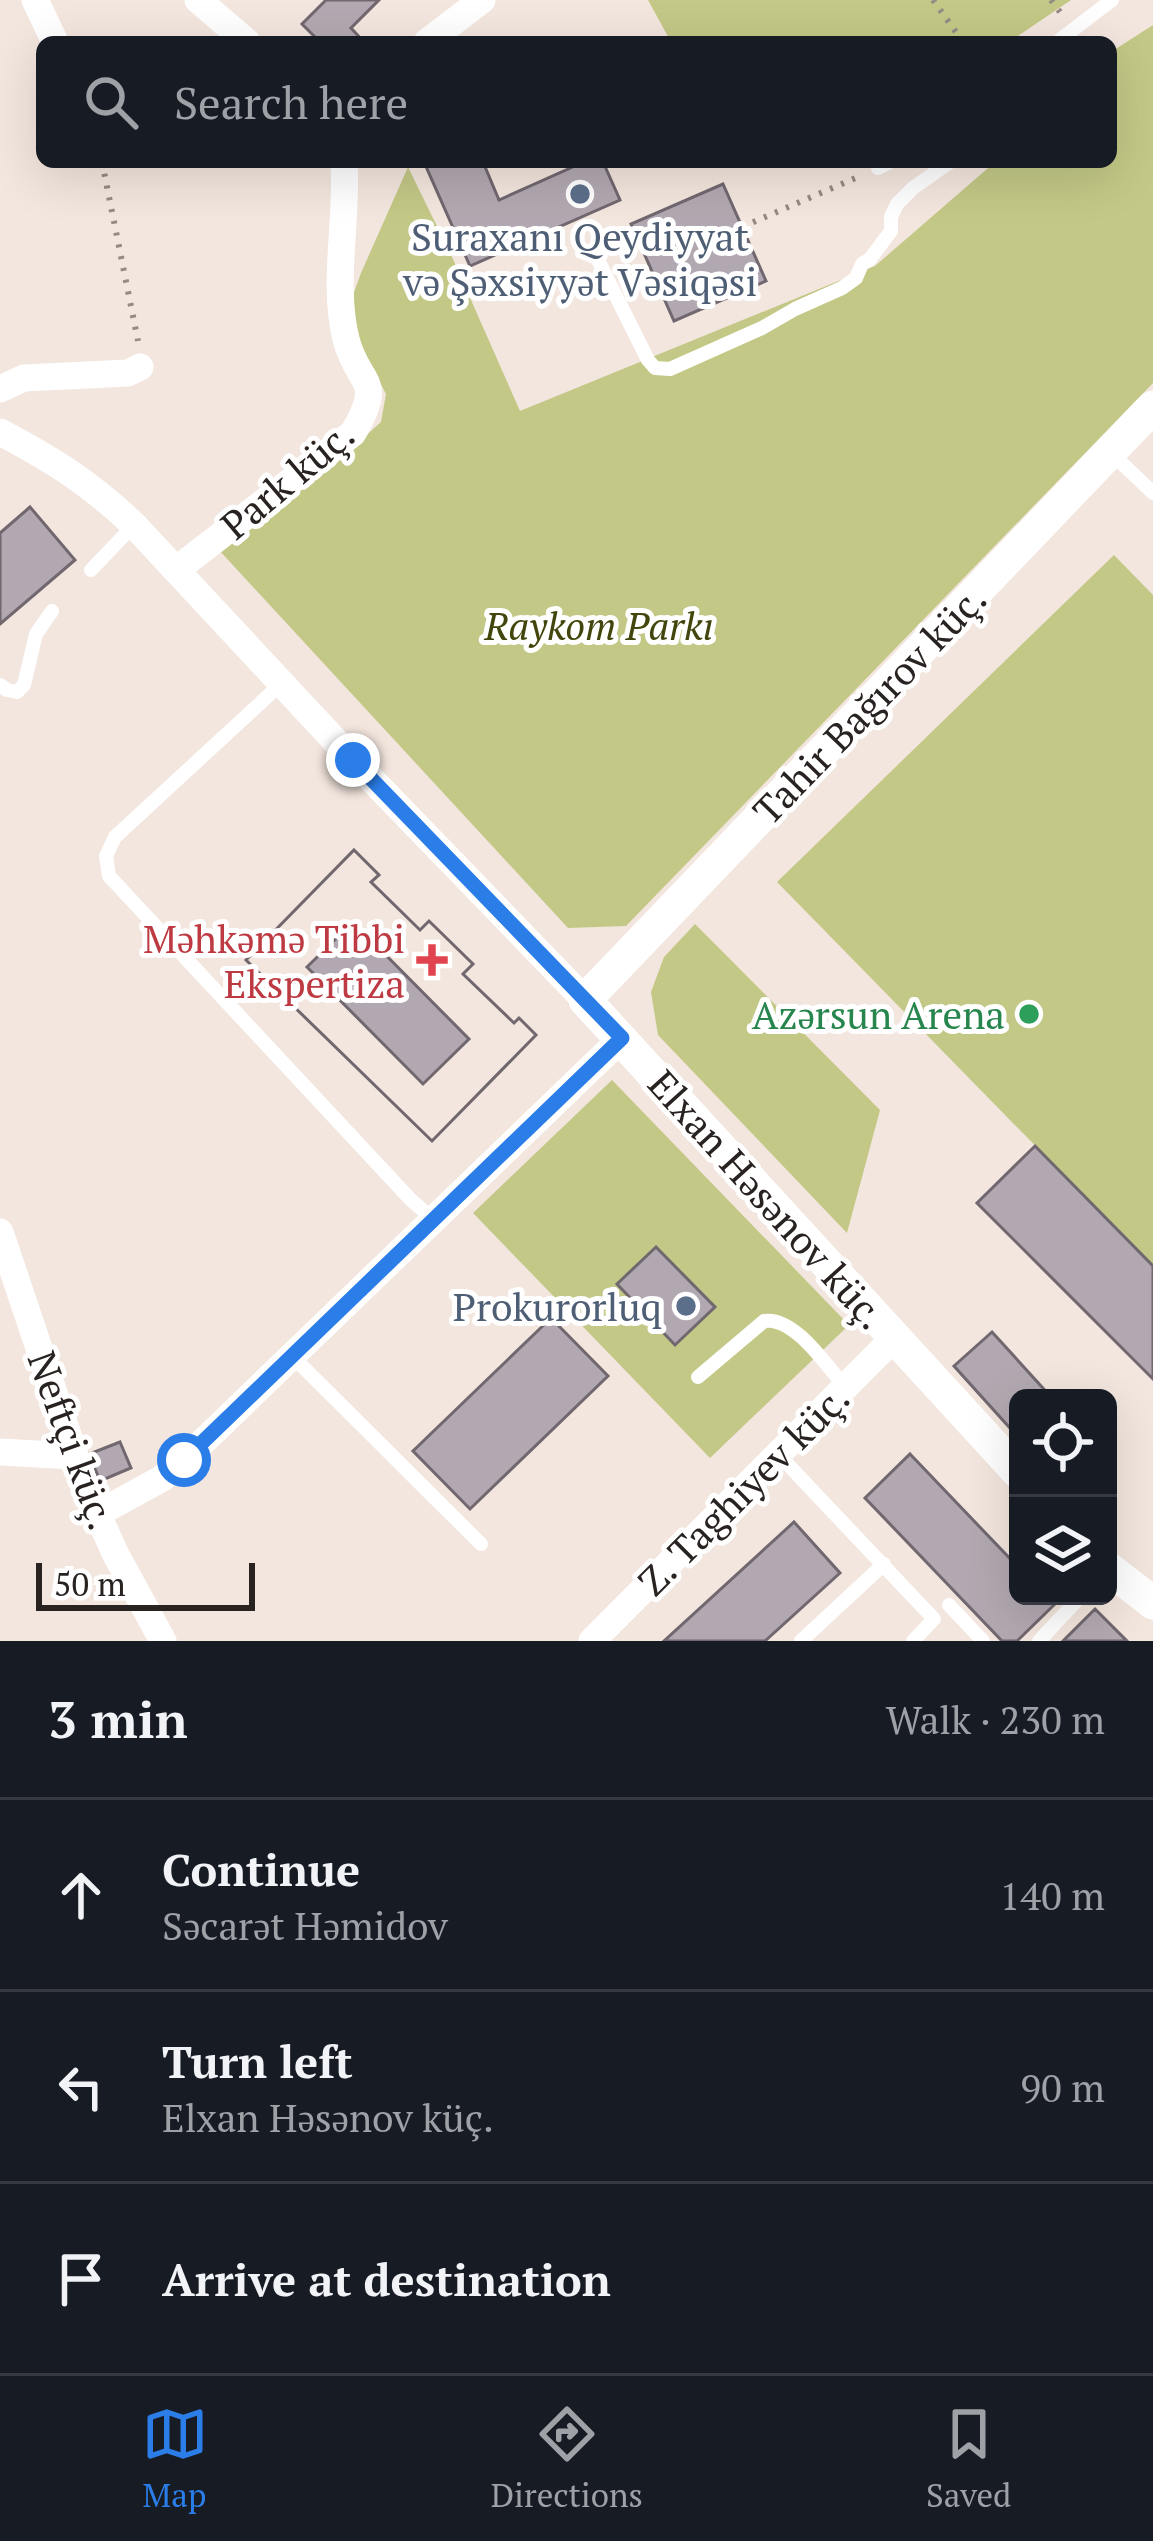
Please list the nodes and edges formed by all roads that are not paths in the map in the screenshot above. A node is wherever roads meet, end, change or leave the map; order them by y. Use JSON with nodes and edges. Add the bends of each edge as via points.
{"nodes":[{"id":1,"x":35,"y":0,"type":"edge"},
{"id":2,"x":198,"y":0,"type":"edge"},
{"id":3,"x":482,"y":0,"type":"edge"},
{"id":4,"x":1112,"y":0,"type":"edge"},
{"id":5,"x":52,"y":36,"type":"edge"},
{"id":6,"x":240,"y":36,"type":"edge"},
{"id":7,"x":435,"y":36,"type":"edge"},
{"id":8,"x":1066,"y":36,"type":"edge"},
{"id":9,"x":344,"y":168,"type":"edge"},
{"id":10,"x":942,"y":168,"type":"edge"},
{"id":11,"x":597,"y":257,"type":"dead end"},
{"id":12,"x":140,"y":368,"type":"road end"},
{"id":13,"x":0,"y":389,"type":"edge"},
{"id":14,"x":1153,"y":407,"type":"edge"},
{"id":15,"x":0,"y":432,"type":"edge"},
{"id":16,"x":1110,"y":452,"type":"junction"},
{"id":17,"x":1153,"y":494,"type":"edge"},
{"id":18,"x":134,"y":524,"type":"junction"},
{"id":19,"x":91,"y":570,"type":"dead end"},
{"id":20,"x":176,"y":570,"type":"junction"},
{"id":21,"x":52,"y":610,"type":"dead end"},
{"id":22,"x":282,"y":683,"type":"junction"},
{"id":23,"x":0,"y":685,"type":"edge"},
{"id":24,"x":585,"y":1000,"type":"junction"},
{"id":25,"x":622,"y":1038,"type":"junction"},
{"id":26,"x":434,"y":1219,"type":"junction"},
{"id":27,"x":0,"y":1232,"type":"edge"},
{"id":28,"x":894,"y":1338,"type":"junction"},
{"id":29,"x":293,"y":1357,"type":"junction"},
{"id":30,"x":698,"y":1378,"type":"dead end"},
{"id":31,"x":844,"y":1387,"type":"junction"},
{"id":32,"x":0,"y":1452,"type":"edge"},
{"id":33,"x":777,"y":1453,"type":"junction"},
{"id":34,"x":73,"y":1456,"type":"junction"},
{"id":35,"x":1009,"y":1462,"type":"edge"},
{"id":36,"x":97,"y":1514,"type":"junction"},
{"id":37,"x":482,"y":1544,"type":"dead end"},
{"id":38,"x":884,"y":1564,"type":"junction"},
{"id":39,"x":1117,"y":1575,"type":"edge"},
{"id":40,"x":1153,"y":1603,"type":"edge"},
{"id":41,"x":949,"y":1605,"type":"dead end"},
{"id":42,"x":1073,"y":1605,"type":"edge"},
{"id":43,"x":163,"y":1641,"type":"edge"},
{"id":44,"x":592,"y":1641,"type":"edge"},
{"id":45,"x":801,"y":1641,"type":"edge"},
{"id":46,"x":913,"y":1641,"type":"edge"},
{"id":47,"x":983,"y":1641,"type":"edge"},
{"id":48,"x":1039,"y":1641,"type":"edge"}],
"edges":[{"from":1,"to":5,"type":"street"},
{"from":2,"to":6,"type":"street"},
{"from":3,"to":7,"type":"street"},
{"from":4,"to":8,"type":"lane"},
{"from":9,"to":20,"type":"street","name":"Park küç.","via":[[342,295],[346,338],[370,394],[364,414],[353,433]]},
{"from":10,"to":11,"type":"lane","via":[[896,204],[891,231],[856,278],[670,369],[647,358]]},
{"from":12,"to":13,"type":"street","via":[[24,378]]},
{"from":14,"to":16,"type":"street","name":"Tahir Bağırov küç."},
{"from":15,"to":18,"type":"street","name":"Elxan Həsənov küç.","via":[[71,472]]},
{"from":16,"to":17,"type":"lane"},
{"from":16,"to":24,"type":"street","name":"Tahir Bağırov küç."},
{"from":18,"to":19,"type":"lane"},
{"from":18,"to":20,"type":"street","name":"Elxan Həsənov küç."},
{"from":20,"to":22,"type":"street","name":"Elxan Həsənov küç."},
{"from":21,"to":23,"type":"lane","via":[[36,634],[24,686],[17,692]]},
{"from":22,"to":24,"type":"street","name":"Elxan Həsənov küç."},
{"from":22,"to":26,"type":"lane","via":[[115,837],[106,856],[109,876]]},
{"from":24,"to":25,"type":"street","name":"Elxan Həsənov küç."},
{"from":25,"to":26,"type":"street"},
{"from":25,"to":28,"type":"street","name":"Elxan Həsənov küç."},
{"from":26,"to":29,"type":"street"},
{"from":27,"to":34,"type":"street","name":"Neftçi küç."},
{"from":28,"to":31,"type":"street","name":"Z. Taghiyev küç."},
{"from":28,"to":35,"type":"street","name":"Elxan Həsənov küç."},
{"from":29,"to":36,"type":"street","via":[[160,1479]]},
{"from":29,"to":37,"type":"lane"},
{"from":30,"to":31,"type":"lane","via":[[775,1319]]},
{"from":31,"to":33,"type":"street","name":"Z. Taghiyev küç."},
{"from":32,"to":34,"type":"street"},
{"from":33,"to":38,"type":"lane"},
{"from":33,"to":44,"type":"street","name":"Z. Taghiyev küç."},
{"from":34,"to":36,"type":"street","name":"Neftçi küç."},
{"from":36,"to":43,"type":"street","name":"Neftçi küç."},
{"from":38,"to":45,"type":"lane"},
{"from":38,"to":46,"type":"lane","via":[[934,1619]]},
{"from":39,"to":40,"type":"street"},
{"from":41,"to":47,"type":"lane"},
{"from":42,"to":48,"type":"lane"}]}
